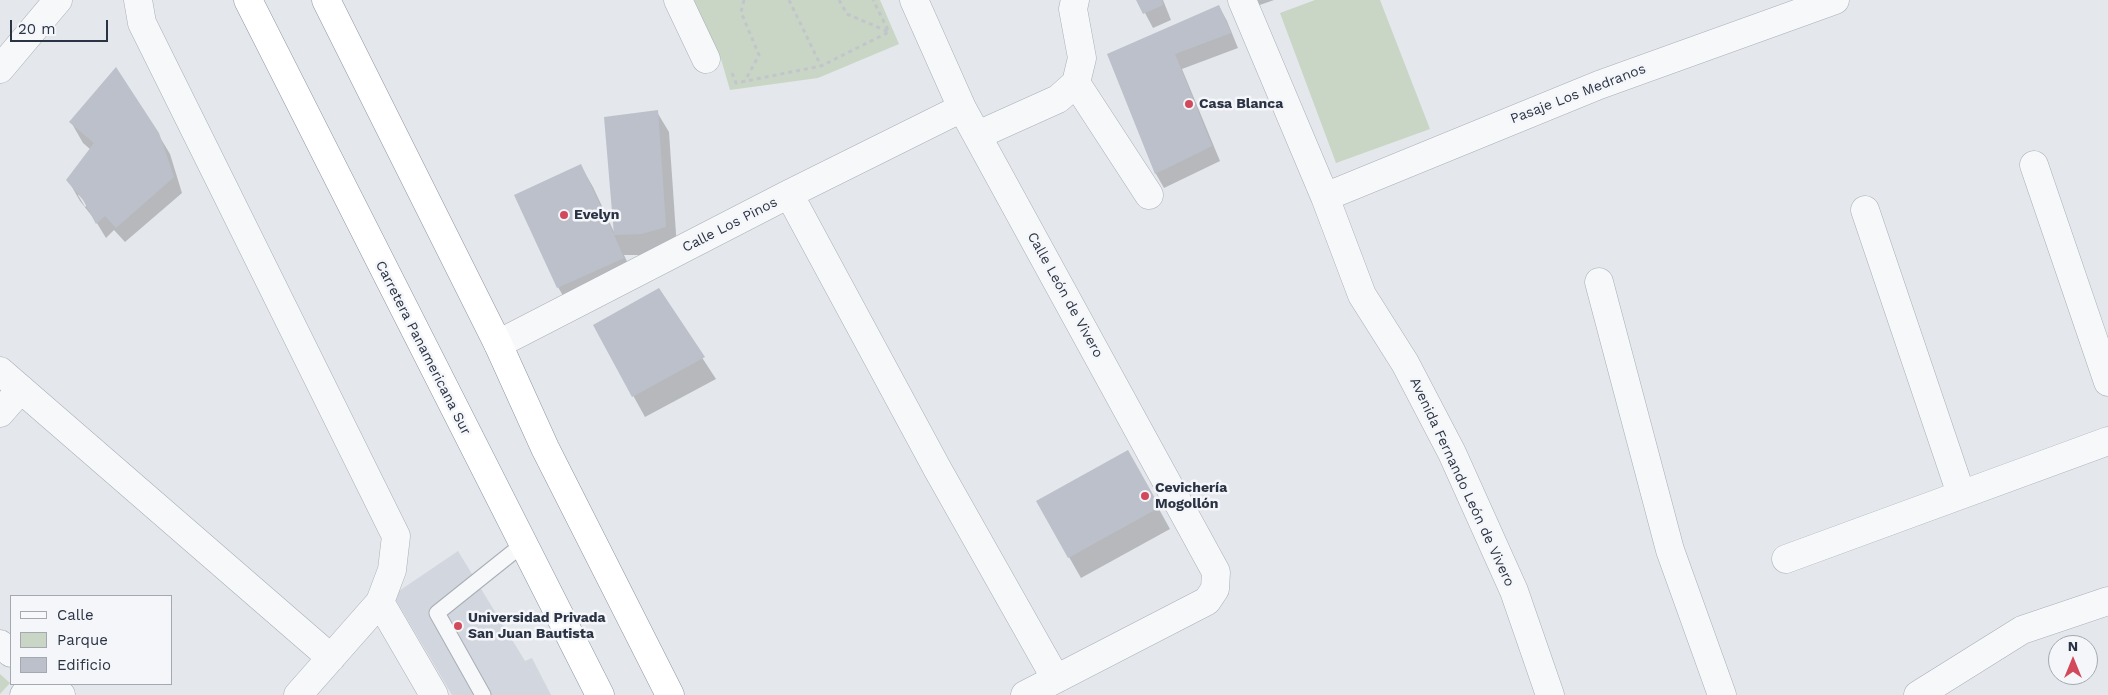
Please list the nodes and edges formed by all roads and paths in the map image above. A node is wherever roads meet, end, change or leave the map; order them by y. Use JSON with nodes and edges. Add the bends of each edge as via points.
{"nodes":[{"id":1,"x":58,"y":0,"type":"edge"},
{"id":2,"x":138,"y":0,"type":"edge"},
{"id":3,"x":248,"y":0,"type":"edge"},
{"id":4,"x":326,"y":0,"type":"edge"},
{"id":5,"x":678,"y":0,"type":"edge"},
{"id":6,"x":744,"y":0,"type":"edge"},
{"id":7,"x":789,"y":0,"type":"edge"},
{"id":8,"x":839,"y":0,"type":"edge"},
{"id":9,"x":873,"y":0,"type":"edge"},
{"id":10,"x":914,"y":0,"type":"edge"},
{"id":11,"x":1075,"y":0,"type":"edge"},
{"id":12,"x":1242,"y":0,"type":"edge"},
{"id":13,"x":1835,"y":0,"type":"edge"},
{"id":14,"x":889,"y":32,"type":"junction"},
{"id":15,"x":706,"y":59,"type":"dead end"},
{"id":16,"x":820,"y":66,"type":"junction"},
{"id":17,"x":0,"y":69,"type":"edge"},
{"id":18,"x":731,"y":70,"type":"dead end"},
{"id":19,"x":745,"y":81,"type":"junction"},
{"id":20,"x":1076,"y":83,"type":"junction"},
{"id":21,"x":962,"y":108,"type":"junction"},
{"id":22,"x":978,"y":135,"type":"junction"},
{"id":23,"x":2034,"y":165,"type":"dead end"},
{"id":24,"x":789,"y":194,"type":"junction"},
{"id":25,"x":1150,"y":195,"type":"dead end"},
{"id":26,"x":1325,"y":197,"type":"junction"},
{"id":27,"x":1865,"y":210,"type":"dead end"},
{"id":28,"x":1599,"y":282,"type":"dead end"},
{"id":29,"x":498,"y":344,"type":"junction"},
{"id":30,"x":0,"y":371,"type":"edge"},
{"id":31,"x":2108,"y":382,"type":"edge"},
{"id":32,"x":21,"y":389,"type":"junction"},
{"id":33,"x":0,"y":413,"type":"edge"},
{"id":34,"x":2108,"y":441,"type":"edge"},
{"id":35,"x":1961,"y":494,"type":"junction"},
{"id":36,"x":522,"y":545,"type":"junction"},
{"id":37,"x":1786,"y":559,"type":"dead end"},
{"id":38,"x":2108,"y":601,"type":"edge"},
{"id":39,"x":380,"y":602,"type":"junction"},
{"id":40,"x":0,"y":644,"type":"edge"},
{"id":41,"x":10,"y":652,"type":"edge"},
{"id":42,"x":331,"y":658,"type":"junction"},
{"id":43,"x":1056,"y":679,"type":"junction"},
{"id":44,"x":32,"y":685,"type":"edge"},
{"id":45,"x":48,"y":685,"type":"edge"},
{"id":46,"x":24,"y":695,"type":"edge"},
{"id":47,"x":61,"y":695,"type":"edge"},
{"id":48,"x":298,"y":695,"type":"edge"},
{"id":49,"x":434,"y":695,"type":"edge"},
{"id":50,"x":483,"y":695,"type":"edge"},
{"id":51,"x":600,"y":695,"type":"edge"},
{"id":52,"x":670,"y":695,"type":"edge"},
{"id":53,"x":1025,"y":695,"type":"edge"},
{"id":54,"x":1550,"y":695,"type":"edge"},
{"id":55,"x":1722,"y":695,"type":"edge"},
{"id":56,"x":1918,"y":695,"type":"edge"}],
"edges":[{"from":1,"to":17,"type":"street"},
{"from":2,"to":39,"type":"street","via":[[142,23],[396,536],[392,570]]},
{"from":3,"to":36,"type":"highway","name":"Carretera Panamericana Sur"},
{"from":4,"to":29,"type":"highway"},
{"from":5,"to":15,"type":"street"},
{"from":6,"to":19,"type":"path","via":[[741,12],[759,56]]},
{"from":7,"to":16,"type":"path"},
{"from":8,"to":14,"type":"path","via":[[847,14]]},
{"from":9,"to":14,"type":"path"},
{"from":10,"to":21,"type":"street","name":"Calle León de Vivero"},
{"from":11,"to":20,"type":"street","via":[[1073,9],[1082,58]]},
{"from":12,"to":26,"type":"street","name":"Avenida Fernando León de Vivero"},
{"from":13,"to":26,"type":"street","name":"Pasaje Los Medranos","via":[[1599,85]]},
{"from":14,"to":16,"type":"path"},
{"from":16,"to":19,"type":"path"},
{"from":18,"to":19,"type":"path","via":[[736,83]]},
{"from":20,"to":22,"type":"street","via":[[1058,99]]},
{"from":20,"to":25,"type":"street"},
{"from":21,"to":22,"type":"street","name":"Calle León de Vivero"},
{"from":21,"to":24,"type":"street","name":"Calle Los Pinos"},
{"from":22,"to":43,"type":"street","name":"Calle León de Vivero","via":[[1216,572],[1215,589],[1207,601]]},
{"from":23,"to":31,"type":"street"},
{"from":24,"to":29,"type":"street","name":"Calle Los Pinos"},
{"from":24,"to":43,"type":"street","via":[[938,470]]},
{"from":26,"to":54,"type":"street","name":"Avenida Fernando León de Vivero","via":[[1362,295],[1406,363],[1452,453],[1514,591]]},
{"from":27,"to":35,"type":"street"},
{"from":28,"to":55,"type":"street","via":[[1670,550]]},
{"from":29,"to":52,"type":"highway","via":[[545,448]]},
{"from":30,"to":32,"type":"street"},
{"from":32,"to":33,"type":"street"},
{"from":32,"to":42,"type":"street"},
{"from":34,"to":35,"type":"street"},
{"from":35,"to":37,"type":"street"},
{"from":36,"to":50,"type":"lane","via":[[437,614]]},
{"from":36,"to":51,"type":"highway","name":"Carretera Panamericana Sur"},
{"from":38,"to":56,"type":"street","via":[[2022,630]]},
{"from":39,"to":42,"type":"street"},
{"from":39,"to":49,"type":"street"},
{"from":40,"to":41,"type":"street"},
{"from":42,"to":48,"type":"street"},
{"from":43,"to":53,"type":"street"},
{"from":44,"to":46,"type":"street"},
{"from":45,"to":47,"type":"street"}]}
